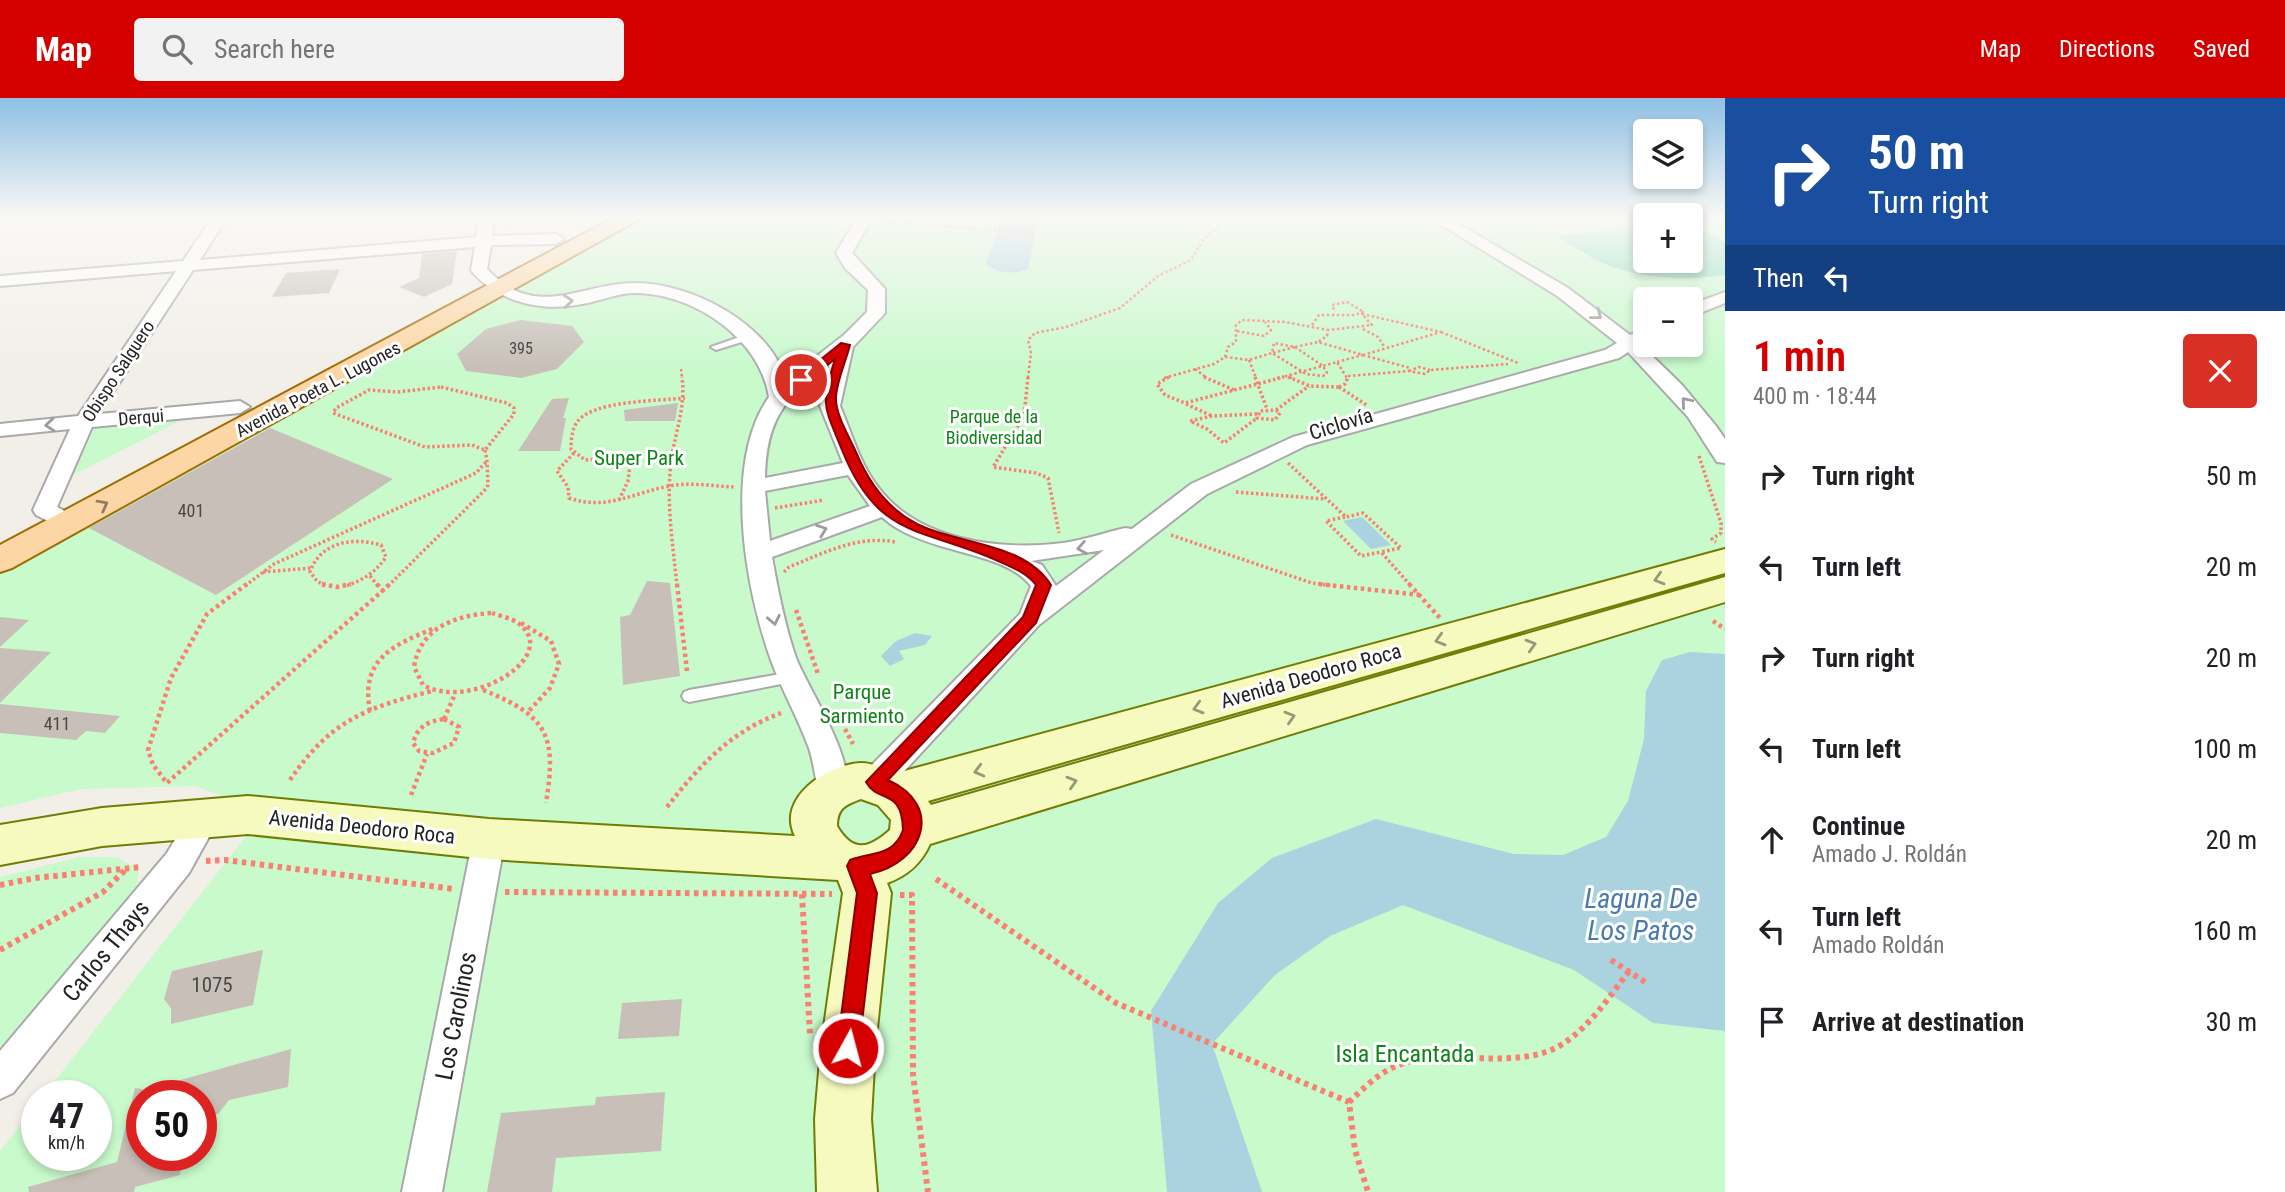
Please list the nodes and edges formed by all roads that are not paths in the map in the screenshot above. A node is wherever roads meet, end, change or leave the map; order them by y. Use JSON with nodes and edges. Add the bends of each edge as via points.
{"nodes":[{"id":1,"x":187,"y":267,"type":"joint"},
{"id":2,"x":479,"y":267,"type":"edge"},
{"id":3,"x":516,"y":267,"type":"edge"},
{"id":4,"x":527,"y":267,"type":"edge"},
{"id":5,"x":854,"y":267,"type":"edge"},
{"id":6,"x":1528,"y":267,"type":"edge"},
{"id":7,"x":0,"y":281,"type":"edge"},
{"id":8,"x":493,"y":283,"type":"junction"},
{"id":9,"x":1725,"y":297,"type":"edge"},
{"id":10,"x":1703,"y":306,"type":"edge"},
{"id":11,"x":1633,"y":335,"type":"edge"},
{"id":12,"x":748,"y":337,"type":"junction"},
{"id":13,"x":1633,"y":341,"type":"edge"},
{"id":14,"x":845,"y":345,"type":"junction"},
{"id":15,"x":716,"y":347,"type":"dead end"},
{"id":16,"x":1652,"y":357,"type":"edge"},
{"id":17,"x":779,"y":398,"type":"junction"},
{"id":18,"x":240,"y":407,"type":"junction"},
{"id":19,"x":84,"y":422,"type":"junction"},
{"id":20,"x":0,"y":430,"type":"edge"},
{"id":21,"x":1725,"y":457,"type":"edge"},
{"id":22,"x":857,"y":467,"type":"junction"},
{"id":23,"x":754,"y":487,"type":"junction"},
{"id":24,"x":885,"y":508,"type":"junction"},
{"id":25,"x":57,"y":516,"type":"junction"},
{"id":26,"x":1155,"y":529,"type":"junction"},
{"id":27,"x":0,"y":532,"type":"edge"},
{"id":28,"x":760,"y":553,"type":"junction"},
{"id":29,"x":993,"y":554,"type":"junction"},
{"id":30,"x":0,"y":560,"type":"edge"},
{"id":31,"x":1725,"y":561,"type":"edge"},
{"id":32,"x":1719,"y":605,"type":"edge"},
{"id":33,"x":1030,"y":619,"type":"junction"},
{"id":34,"x":807,"y":679,"type":"junction"},
{"id":35,"x":689,"y":696,"type":"dead end"},
{"id":36,"x":866,"y":803,"type":"junction"},
{"id":37,"x":205,"y":817,"type":"junction"},
{"id":38,"x":489,"y":839,"type":"junction"},
{"id":39,"x":0,"y":845,"type":"edge"},
{"id":40,"x":725,"y":855,"type":"junction"},
{"id":41,"x":846,"y":862,"type":"junction"},
{"id":42,"x":0,"y":1080,"type":"edge"},
{"id":43,"x":422,"y":1192,"type":"edge"},
{"id":44,"x":847,"y":1192,"type":"edge"}],
"edges":[{"from":1,"to":7,"type":"street"},
{"from":1,"to":19,"type":"street","name":"Obispo Salguero"},
{"from":2,"to":8,"type":"street"},
{"from":3,"to":8,"type":"main road","name":"Avenida Poeta L. Lugones"},
{"from":4,"to":8,"type":"main road","name":"Avenida Poeta L. Lugones"},
{"from":5,"to":14,"type":"street","via":[[877,289],[878,307],[869,324]]},
{"from":6,"to":11,"type":"street","one_way":true},
{"from":8,"to":12,"type":"street","one_way":true,"via":[[556,302],[622,288],[654,289],[710,311]]},
{"from":8,"to":18,"type":"main road","name":"Avenida Poeta L. Lugones"},
{"from":25,"to":8,"type":"main road","name":"Avenida Poeta L. Lugones","one_way":true},
{"from":9,"to":10,"type":"street"},
{"from":12,"to":15,"type":"lane"},
{"from":12,"to":17,"type":"street","via":[[771,364]]},
{"from":13,"to":26,"type":"street","via":[[1612,354],[1287,446],[1199,489]]},
{"from":14,"to":17,"type":"street"},
{"from":14,"to":22,"type":"street","via":[[830,396]]},
{"from":21,"to":16,"type":"street","one_way":true},
{"from":17,"to":23,"type":"street","via":[[767,414],[758,440]]},
{"from":18,"to":19,"type":"street","name":"Derqui"},
{"from":18,"to":25,"type":"main road","name":"Avenida Poeta L. Lugones"},
{"from":19,"to":20,"type":"street","name":"Derqui","one_way":true},
{"from":19,"to":25,"type":"street","name":"Obispo Salguero"},
{"from":22,"to":23,"type":"street"},
{"from":22,"to":24,"type":"street"},
{"from":23,"to":28,"type":"street"},
{"from":28,"to":24,"type":"street","one_way":true},
{"from":24,"to":29,"type":"street","via":[[912,527]]},
{"from":25,"to":27,"type":"main road","name":"Avenida Poeta L. Lugones"},
{"from":25,"to":30,"type":"main road","name":"Avenida Poeta L. Lugones"},
{"from":26,"to":29,"type":"street","one_way":true,"via":[[1084,548]]},
{"from":26,"to":33,"type":"street"},
{"from":28,"to":34,"type":"street","one_way":true,"via":[[779,647]]},
{"from":29,"to":33,"type":"street","via":[[1033,572],[1044,585]]},
{"from":31,"to":36,"type":"main road","name":"Avenida Deodoro Roca","one_way":true},
{"from":36,"to":32,"type":"main road","name":"Avenida Deodoro Roca","one_way":true},
{"from":33,"to":36,"type":"street"},
{"from":34,"to":35,"type":"lane"},
{"from":34,"to":36,"type":"street","via":[[827,755]]},
{"from":36,"to":40,"type":"main road","name":"Avenida Deodoro Roca"},
{"from":36,"to":41,"type":"main road","via":[[818,842]]},
{"from":36,"to":41,"type":"main road","name":"Avenida Deodoro Roca","via":[[908,842],[899,853],[872,866]]},
{"from":37,"to":38,"type":"main road","name":"Avenida Deodoro Roca","via":[[248,815]]},
{"from":37,"to":39,"type":"main road","name":"Avenida Deodoro Roca","via":[[102,827]]},
{"from":37,"to":42,"type":"street","name":"Carlos Thays","via":[[178,863]]},
{"from":38,"to":40,"type":"main road","name":"Avenida Deodoro Roca"},
{"from":38,"to":43,"type":"street","name":"Los Carolinos"},
{"from":40,"to":41,"type":"main road","name":"Avenida Deodoro Roca"},
{"from":41,"to":44,"type":"main road","via":[[867,893],[843,1119]]}]}
